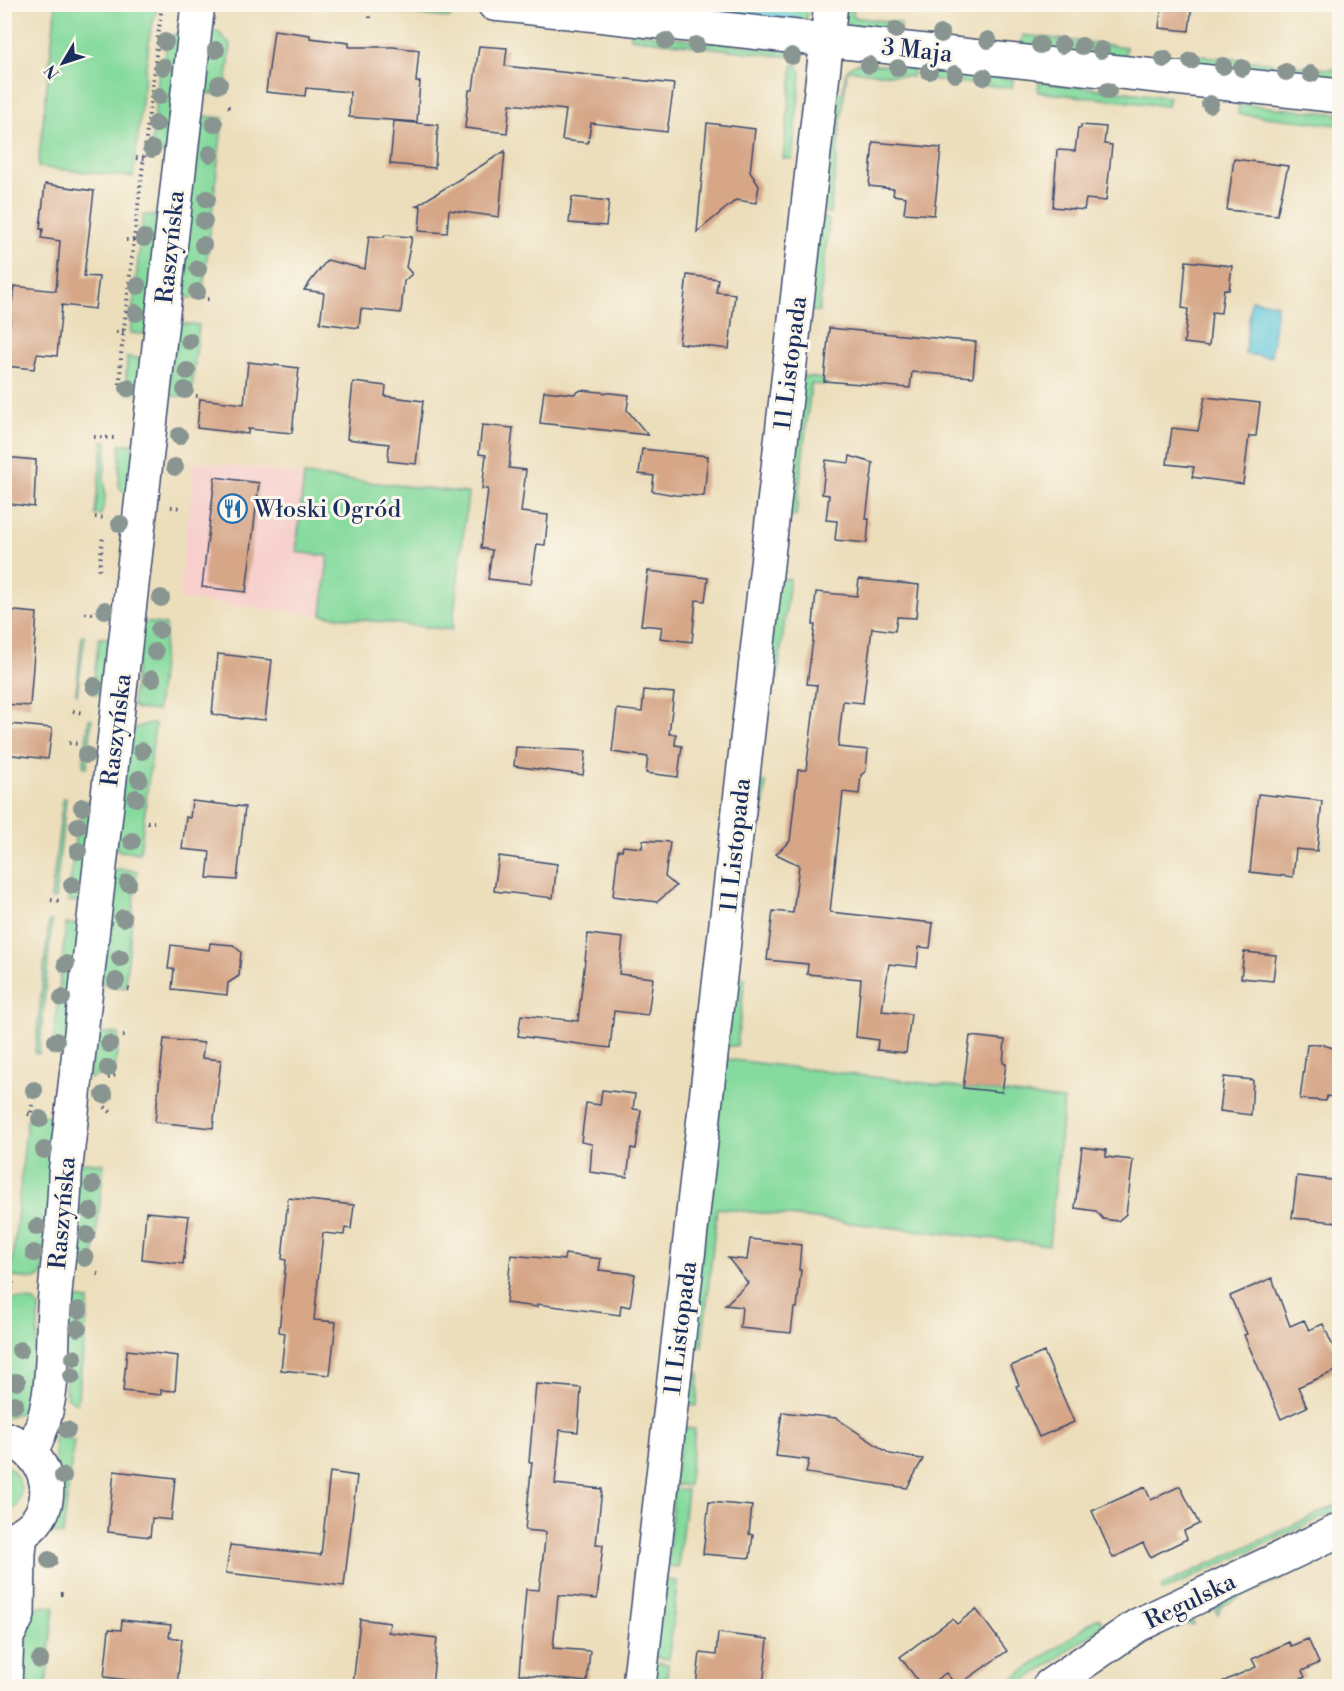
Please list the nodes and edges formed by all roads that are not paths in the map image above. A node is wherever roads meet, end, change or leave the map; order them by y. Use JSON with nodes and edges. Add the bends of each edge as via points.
{"nodes":[{"id":1,"x":198,"y":4,"type":"edge"},
{"id":2,"x":494,"y":4,"type":"edge"},
{"id":3,"x":831,"y":4,"type":"edge"},
{"id":4,"x":826,"y":41,"type":"junction"},
{"id":5,"x":1340,"y":96,"type":"edge"},
{"id":6,"x":18,"y":1445,"type":"edge"},
{"id":7,"x":1340,"y":1530,"type":"edge"},
{"id":8,"x":13,"y":1537,"type":"edge"},
{"id":9,"x":5,"y":1636,"type":"edge"},
{"id":10,"x":4,"y":1686,"type":"edge"},
{"id":11,"x":639,"y":1686,"type":"edge"},
{"id":12,"x":1049,"y":1686,"type":"edge"}],
"edges":[{"from":1,"to":6,"type":"street","name":"Raszyńska","via":[[65,1174],[53,1311],[51,1392],[46,1414]]},
{"from":2,"to":4,"type":"street","name":"3 Maja"},
{"from":3,"to":4,"type":"street","name":"11 Listopada"},
{"from":4,"to":5,"type":"street","name":"3 Maja"},
{"from":4,"to":11,"type":"street","name":"11 Listopada"},
{"from":6,"to":8,"type":"street","via":[[42,1467],[46,1495],[32,1526]]},
{"from":7,"to":12,"type":"street","name":"Regulska","via":[[1161,1613]]},
{"from":8,"to":9,"type":"street","via":[[19,1553],[18,1615]]},
{"from":9,"to":10,"type":"street"}]}
